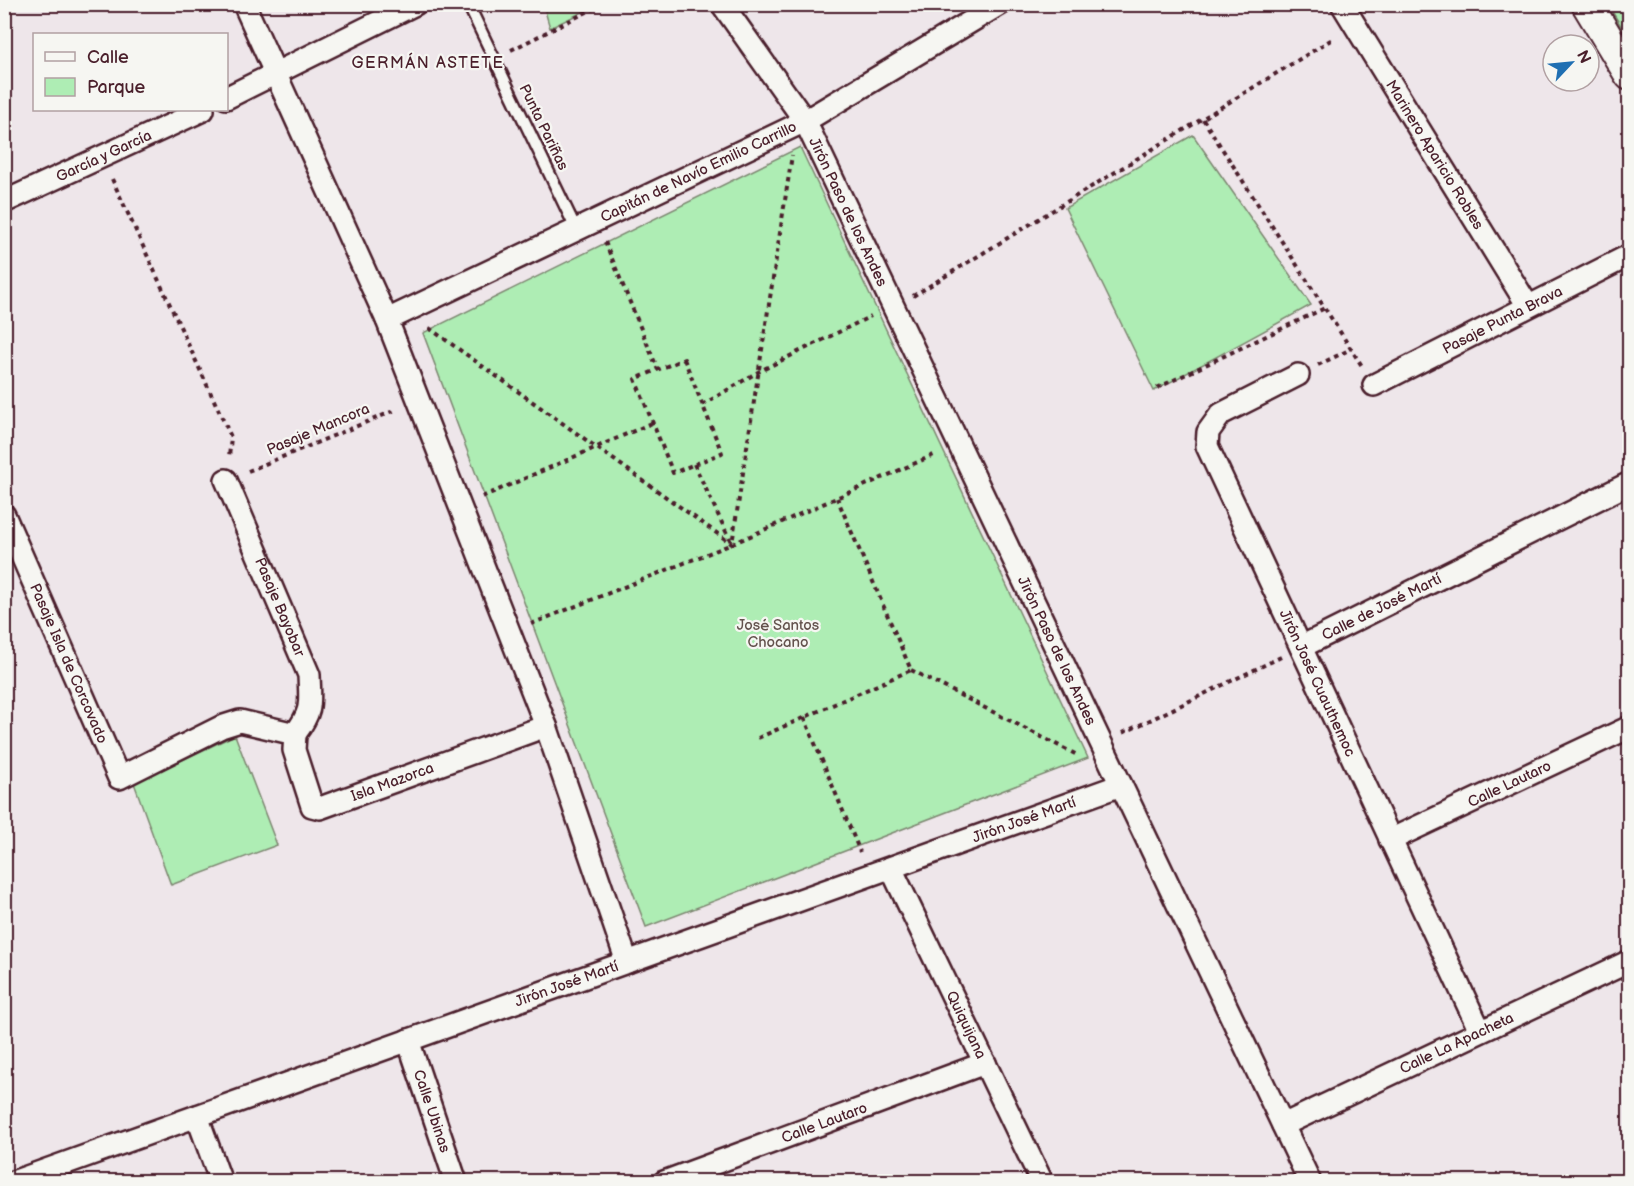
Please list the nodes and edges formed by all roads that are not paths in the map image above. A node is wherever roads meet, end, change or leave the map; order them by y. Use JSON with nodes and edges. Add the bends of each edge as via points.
{"nodes":[{"id":1,"x":244,"y":4,"type":"edge"},
{"id":2,"x":415,"y":4,"type":"edge"},
{"id":3,"x":468,"y":4,"type":"edge"},
{"id":4,"x":722,"y":4,"type":"edge"},
{"id":5,"x":1000,"y":4,"type":"edge"},
{"id":6,"x":1342,"y":4,"type":"edge"},
{"id":7,"x":1587,"y":4,"type":"edge"},
{"id":8,"x":277,"y":75,"type":"junction"},
{"id":9,"x":1629,"y":75,"type":"edge"},
{"id":10,"x":228,"y":97,"type":"edge"},
{"id":11,"x":201,"y":111,"type":"edge"},
{"id":12,"x":800,"y":123,"type":"junction"},
{"id":13,"x":4,"y":202,"type":"edge"},
{"id":14,"x":577,"y":231,"type":"junction"},
{"id":15,"x":1629,"y":255,"type":"edge"},
{"id":16,"x":1528,"y":306,"type":"junction"},
{"id":17,"x":397,"y":316,"type":"junction"},
{"id":18,"x":1298,"y":375,"type":"road end"},
{"id":19,"x":1374,"y":385,"type":"road end"},
{"id":20,"x":226,"y":480,"type":"road end"},
{"id":21,"x":1629,"y":483,"type":"edge"},
{"id":22,"x":4,"y":515,"type":"edge"},
{"id":23,"x":1300,"y":647,"type":"junction"},
{"id":24,"x":546,"y":726,"type":"junction"},
{"id":25,"x":1629,"y":728,"type":"edge"},
{"id":26,"x":295,"y":734,"type":"junction"},
{"id":27,"x":1119,"y":780,"type":"junction"},
{"id":28,"x":1390,"y":840,"type":"junction"},
{"id":29,"x":891,"y":868,"type":"junction"},
{"id":30,"x":1629,"y":961,"type":"edge"},
{"id":31,"x":627,"y":962,"type":"junction"},
{"id":32,"x":1480,"y":1031,"type":"junction"},
{"id":33,"x":408,"y":1040,"type":"junction"},
{"id":34,"x":986,"y":1063,"type":"junction"},
{"id":35,"x":197,"y":1116,"type":"junction"},
{"id":36,"x":1283,"y":1125,"type":"junction"},
{"id":37,"x":13,"y":1182,"type":"edge"},
{"id":38,"x":221,"y":1182,"type":"edge"},
{"id":39,"x":456,"y":1182,"type":"edge"},
{"id":40,"x":664,"y":1182,"type":"edge"},
{"id":41,"x":1042,"y":1182,"type":"edge"},
{"id":42,"x":1310,"y":1182,"type":"edge"}],
"edges":[{"from":1,"to":8,"type":"street"},
{"from":2,"to":8,"type":"street"},
{"from":3,"to":14,"type":"lane","name":"Punta Pariñas"},
{"from":4,"to":12,"type":"street","name":"Jirón Paso de los Andes"},
{"from":5,"to":12,"type":"street","name":"Capitán de Navío Emilio Carrillo"},
{"from":6,"to":16,"type":"street","name":"Marinero Aparicio Robles"},
{"from":7,"to":9,"type":"street"},
{"from":8,"to":10,"type":"street"},
{"from":8,"to":17,"type":"street"},
{"from":11,"to":13,"type":"street","name":"García y García"},
{"from":12,"to":14,"type":"street","name":"Capitán de Navío Emilio Carrillo"},
{"from":12,"to":27,"type":"street","name":"Jirón Paso de los Andes","via":[[892,305]]},
{"from":14,"to":17,"type":"street","name":"Capitán de Navío Emilio Carrillo"},
{"from":15,"to":16,"type":"street","name":"Pasaje Punta Brava"},
{"from":16,"to":19,"type":"street","name":"Pasaje Punta Brava"},
{"from":17,"to":24,"type":"street","via":[[419,400]]},
{"from":18,"to":23,"type":"street","name":"Jirón José Cuauthemoc","via":[[1221,414],[1208,432],[1208,446]]},
{"from":20,"to":26,"type":"street","name":"Pasaje Bayobar","via":[[309,675],[310,705]]},
{"from":21,"to":23,"type":"street","name":"Calle de José Martí"},
{"from":22,"to":26,"type":"street","name":"Pasaje Isla de Corcovado","via":[[119,778],[240,721]]},
{"from":23,"to":28,"type":"street","name":"Jirón José Cuauthemoc"},
{"from":24,"to":26,"type":"street","name":"Isla Mazorca","via":[[320,808],[312,806],[294,750]]},
{"from":24,"to":31,"type":"street"},
{"from":25,"to":28,"type":"street","name":"Calle Lautaro"},
{"from":27,"to":29,"type":"street","name":"Jirón José Martí"},
{"from":27,"to":36,"type":"street","name":"Jirón Paso de los Andes"},
{"from":28,"to":32,"type":"street","name":"Jirón José Cuauthemoc"},
{"from":29,"to":31,"type":"street","name":"Jirón José Martí"},
{"from":29,"to":34,"type":"street","name":"Quiquijana"},
{"from":30,"to":32,"type":"street","name":"Calle La Apacheta"},
{"from":31,"to":33,"type":"street","name":"Jirón José Martí"},
{"from":32,"to":36,"type":"street","name":"Calle La Apacheta"},
{"from":33,"to":35,"type":"street","name":"Jirón José Martí"},
{"from":33,"to":39,"type":"street","name":"Calle Ubinas"},
{"from":34,"to":40,"type":"street","name":"Calle Lautaro"},
{"from":34,"to":41,"type":"street","name":"Quiquijana"},
{"from":35,"to":37,"type":"street","name":"Jirón José Martí"},
{"from":35,"to":38,"type":"street"},
{"from":36,"to":42,"type":"street","name":"Jirón Paso de los Andes"}]}
